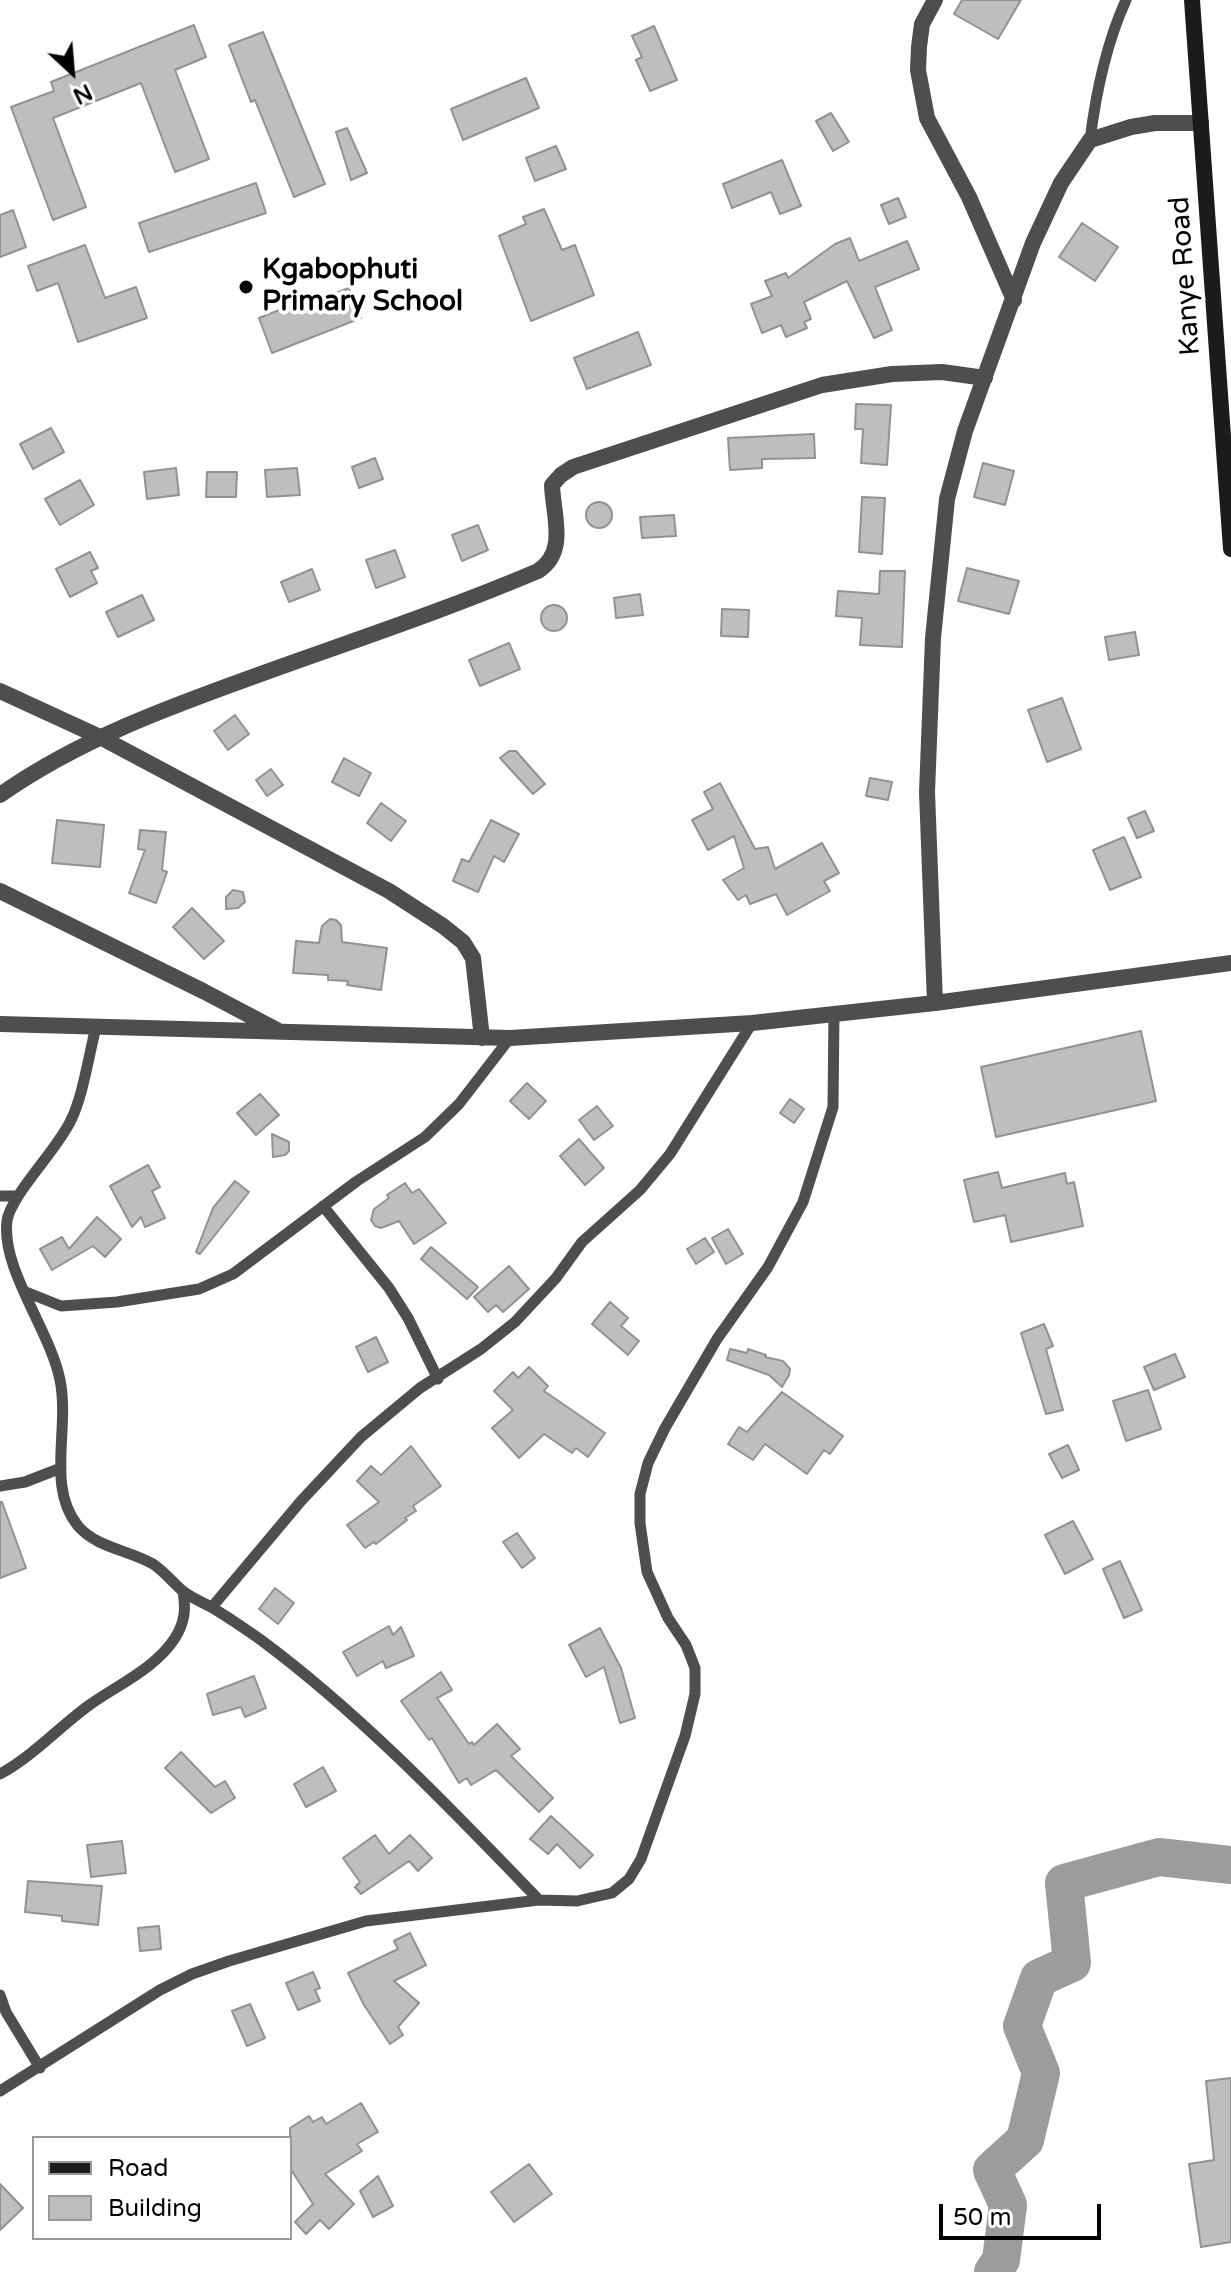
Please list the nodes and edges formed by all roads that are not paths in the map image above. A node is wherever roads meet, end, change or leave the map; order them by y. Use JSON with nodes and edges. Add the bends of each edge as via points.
{"nodes":[{"id":1,"x":935,"y":0,"type":"edge"},
{"id":2,"x":1126,"y":0,"type":"edge"},
{"id":3,"x":1192,"y":0,"type":"edge"},
{"id":4,"x":1201,"y":123,"type":"junction"},
{"id":5,"x":1090,"y":140,"type":"junction"},
{"id":6,"x":1014,"y":300,"type":"junction"},
{"id":7,"x":985,"y":378,"type":"junction"},
{"id":8,"x":1231,"y":549,"type":"edge"},
{"id":9,"x":0,"y":691,"type":"edge"},
{"id":10,"x":100,"y":737,"type":"junction"},
{"id":11,"x":0,"y":795,"type":"edge"},
{"id":12,"x":0,"y":891,"type":"edge"},
{"id":13,"x":1231,"y":963,"type":"edge"},
{"id":14,"x":935,"y":1003,"type":"junction"},
{"id":15,"x":834,"y":1012,"type":"junction"},
{"id":16,"x":752,"y":1023,"type":"junction"},
{"id":17,"x":0,"y":1024,"type":"edge"},
{"id":18,"x":96,"y":1027,"type":"junction"},
{"id":19,"x":280,"y":1032,"type":"junction"},
{"id":20,"x":482,"y":1038,"type":"junction"},
{"id":21,"x":510,"y":1038,"type":"junction"},
{"id":22,"x":0,"y":1196,"type":"edge"},
{"id":23,"x":18,"y":1196,"type":"junction"},
{"id":24,"x":323,"y":1206,"type":"junction"},
{"id":25,"x":26,"y":1292,"type":"junction"},
{"id":26,"x":438,"y":1379,"type":"junction"},
{"id":27,"x":61,"y":1468,"type":"junction"},
{"id":28,"x":0,"y":1486,"type":"edge"},
{"id":29,"x":183,"y":1591,"type":"junction"},
{"id":30,"x":212,"y":1607,"type":"junction"},
{"id":31,"x":0,"y":1774,"type":"edge"},
{"id":32,"x":539,"y":1900,"type":"junction"},
{"id":33,"x":0,"y":1995,"type":"edge"},
{"id":34,"x":40,"y":2068,"type":"junction"},
{"id":35,"x":0,"y":2091,"type":"edge"}],
"edges":[{"from":1,"to":6,"type":"street","via":[[922,24],[918,59],[927,118]]},
{"from":2,"to":5,"type":"lane","via":[[1096,94]]},
{"from":3,"to":4,"type":"main road","name":"Kanye Road"},
{"from":4,"to":5,"type":"street","via":[[1155,123]]},
{"from":4,"to":8,"type":"main road","name":"Kanye Road"},
{"from":5,"to":6,"type":"street","via":[[1038,231]]},
{"from":6,"to":7,"type":"street"},
{"from":7,"to":10,"type":"street","via":[[904,373],[822,385],[573,467],[552,485],[557,545],[538,571]]},
{"from":7,"to":14,"type":"street","via":[[947,499],[937,579],[927,792]]},
{"from":9,"to":10,"type":"street"},
{"from":10,"to":11,"type":"street"},
{"from":10,"to":20,"type":"street","via":[[389,891],[453,934],[473,958]]},
{"from":12,"to":19,"type":"street"},
{"from":13,"to":14,"type":"street"},
{"from":14,"to":15,"type":"street"},
{"from":15,"to":16,"type":"street"},
{"from":15,"to":32,"type":"lane","via":[[833,1107],[803,1202],[665,1428],[640,1494],[647,1572],[695,1668],[685,1736],[629,1879],[612,1893],[577,1901]]},
{"from":16,"to":21,"type":"street"},
{"from":16,"to":26,"type":"lane","via":[[676,1145],[640,1190],[582,1242],[515,1322]]},
{"from":17,"to":18,"type":"street"},
{"from":18,"to":19,"type":"street"},
{"from":18,"to":23,"type":"lane","via":[[72,1118]]},
{"from":19,"to":20,"type":"street"},
{"from":20,"to":21,"type":"street"},
{"from":21,"to":24,"type":"lane","via":[[444,1120]]},
{"from":22,"to":23,"type":"lane"},
{"from":23,"to":25,"type":"lane","via":[[7,1218],[7,1250]]},
{"from":24,"to":25,"type":"lane","via":[[233,1274],[199,1289],[61,1306]]},
{"from":24,"to":26,"type":"lane","via":[[389,1288]]},
{"from":25,"to":27,"type":"lane","via":[[52,1351],[65,1406]]},
{"from":26,"to":30,"type":"lane","via":[[361,1437]]},
{"from":27,"to":28,"type":"lane"},
{"from":27,"to":29,"type":"lane","via":[[65,1507],[80,1528],[154,1565]]},
{"from":29,"to":30,"type":"lane"},
{"from":29,"to":31,"type":"lane","via":[[186,1613],[175,1639],[149,1666]]},
{"from":30,"to":32,"type":"lane","via":[[265,1644],[421,1779]]},
{"from":32,"to":34,"type":"lane","via":[[366,1921],[229,1961],[160,1990]]},
{"from":33,"to":34,"type":"lane"},
{"from":34,"to":35,"type":"lane"}]}
